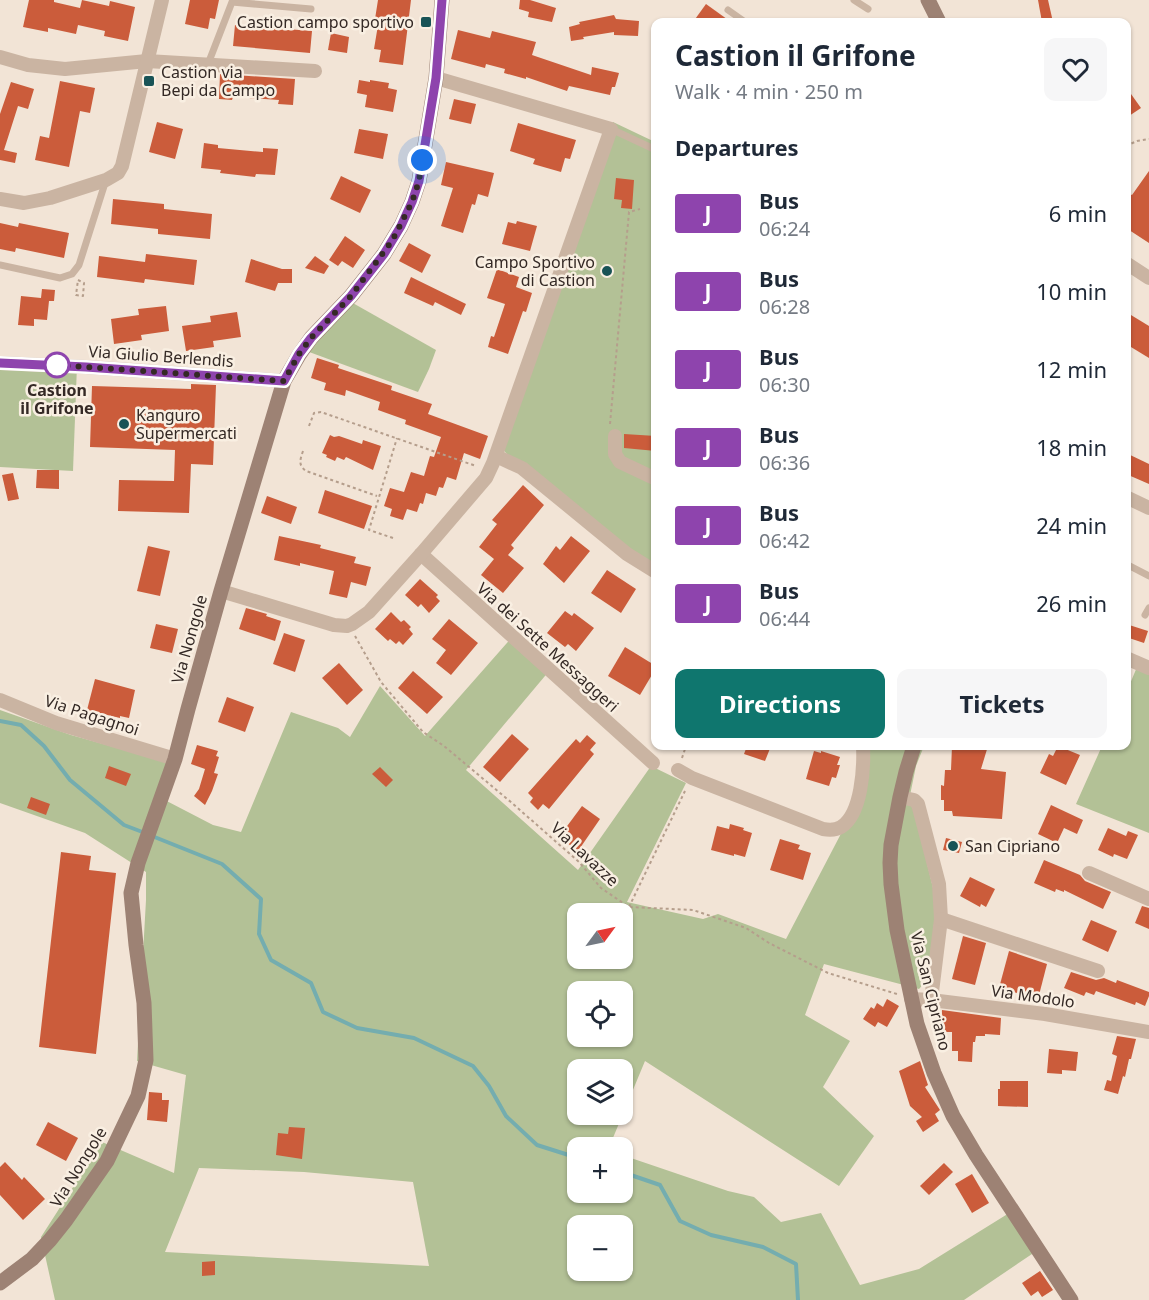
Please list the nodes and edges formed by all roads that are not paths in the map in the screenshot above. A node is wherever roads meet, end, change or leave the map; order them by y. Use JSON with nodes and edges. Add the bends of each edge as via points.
{"nodes":[{"id":1,"x":162,"y":0,"type":"edge"},
{"id":2,"x":442,"y":0,"type":"edge"},
{"id":3,"x":854,"y":0,"type":"edge"},
{"id":4,"x":928,"y":0,"type":"edge"},
{"id":5,"x":311,"y":9,"type":"dead end"},
{"id":6,"x":728,"y":9,"type":"dead end"},
{"id":7,"x":868,"y":9,"type":"dead end"},
{"id":8,"x":740,"y":18,"type":"edge"},
{"id":9,"x":937,"y":18,"type":"edge"},
{"id":10,"x":0,"y":57,"type":"edge"},
{"id":11,"x":147,"y":61,"type":"junction"},
{"id":12,"x":208,"y":64,"type":"junction"},
{"id":13,"x":315,"y":71,"type":"dead end"},
{"id":14,"x":436,"y":78,"type":"junction"},
{"id":15,"x":611,"y":129,"type":"junction"},
{"id":16,"x":651,"y":148,"type":"edge"},
{"id":17,"x":106,"y":180,"type":"junction"},
{"id":18,"x":0,"y":199,"type":"edge"},
{"id":19,"x":0,"y":266,"type":"edge"},
{"id":20,"x":1131,"y":266,"type":"edge"},
{"id":21,"x":1149,"y":278,"type":"edge"},
{"id":22,"x":0,"y":363,"type":"edge"},
{"id":23,"x":284,"y":381,"type":"junction"},
{"id":24,"x":615,"y":436,"type":"road end"},
{"id":25,"x":496,"y":456,"type":"junction"},
{"id":26,"x":651,"y":477,"type":"edge"},
{"id":27,"x":1131,"y":499,"type":"edge"},
{"id":28,"x":1149,"y":508,"type":"edge"},
{"id":29,"x":421,"y":554,"type":"junction"},
{"id":30,"x":1131,"y":567,"type":"edge"},
{"id":31,"x":651,"y":569,"type":"edge"},
{"id":32,"x":1149,"y":576,"type":"edge"},
{"id":33,"x":221,"y":591,"type":"junction"},
{"id":34,"x":1131,"y":660,"type":"edge"},
{"id":35,"x":1149,"y":668,"type":"edge"},
{"id":36,"x":0,"y":699,"type":"edge"},
{"id":37,"x":863,"y":750,"type":"edge"},
{"id":38,"x":913,"y":750,"type":"edge"},
{"id":39,"x":175,"y":759,"type":"junction"},
{"id":40,"x":653,"y":763,"type":"dead end"},
{"id":41,"x":678,"y":770,"type":"dead end"},
{"id":42,"x":900,"y":796,"type":"junction"},
{"id":43,"x":1089,"y":873,"type":"dead end"},
{"id":44,"x":1149,"y":899,"type":"edge"},
{"id":45,"x":941,"y":920,"type":"junction"},
{"id":46,"x":1098,"y":971,"type":"dead end"},
{"id":47,"x":911,"y":999,"type":"junction"},
{"id":48,"x":931,"y":1000,"type":"junction"},
{"id":49,"x":1149,"y":1032,"type":"edge"},
{"id":50,"x":0,"y":1283,"type":"edge"},
{"id":51,"x":1071,"y":1300,"type":"edge"}],
"edges":[{"from":1,"to":11,"type":"street"},
{"from":2,"to":14,"type":"street","name":"Via Nongole"},
{"from":3,"to":7,"type":"lane"},
{"from":4,"to":9,"type":"street"},
{"from":5,"to":12,"type":"lane","via":[[232,2]]},
{"from":6,"to":8,"type":"lane"},
{"from":10,"to":11,"type":"street","via":[[65,69]]},
{"from":11,"to":12,"type":"street"},
{"from":11,"to":17,"type":"street","via":[[122,166]]},
{"from":12,"to":13,"type":"street"},
{"from":14,"to":15,"type":"street"},
{"from":14,"to":23,"type":"street","name":"Via Nongole","via":[[419,181],[408,214],[384,254],[311,338]]},
{"from":15,"to":16,"type":"lane"},
{"from":15,"to":25,"type":"street"},
{"from":17,"to":18,"type":"street","via":[[37,201]]},
{"from":17,"to":19,"type":"lane","via":[[79,265],[72,274],[60,278]]},
{"from":20,"to":21,"type":"street"},
{"from":22,"to":23,"type":"street","name":"Via Giulio Berlendis"},
{"from":23,"to":33,"type":"street","name":"Via Nongole"},
{"from":24,"to":26,"type":"street","via":[[615,454],[620,462]]},
{"from":25,"to":29,"type":"street","via":[[486,478]]},
{"from":25,"to":31,"type":"street","via":[[522,468],[627,554]]},
{"from":27,"to":28,"type":"street"},
{"from":29,"to":33,"type":"street","via":[[369,612],[347,626],[334,626]]},
{"from":29,"to":40,"type":"street","name":"Via dei Sette Messaggeri"},
{"from":30,"to":32,"type":"lane"},
{"from":33,"to":39,"type":"street","name":"Via Nongole"},
{"from":34,"to":35,"type":"street"},
{"from":36,"to":39,"type":"street","name":"Via Pagagnoi","via":[[56,723]]},
{"from":37,"to":41,"type":"street","via":[[857,802],[850,819],[834,830],[823,829]]},
{"from":38,"to":42,"type":"street","name":"Via San Cipriano"},
{"from":39,"to":50,"type":"street","name":"Via Nongole","via":[[130,893],[147,1060],[138,1096],[107,1161],[66,1220],[32,1259]]},
{"from":42,"to":45,"type":"street","name":"Via San Cipriano","via":[[918,804],[939,884]]},
{"from":42,"to":47,"type":"street","name":"Via San Cipriano","via":[[891,845],[891,884]]},
{"from":43,"to":44,"type":"street"},
{"from":45,"to":46,"type":"street","name":"Via San Cipriano"},
{"from":45,"to":48,"type":"street","name":"Via San Cipriano"},
{"from":47,"to":48,"type":"street","name":"Via Modolo"},
{"from":47,"to":51,"type":"street","name":"Via San Cipriano","via":[[925,1049],[953,1116]]},
{"from":48,"to":49,"type":"street","name":"Via Modolo"}]}
